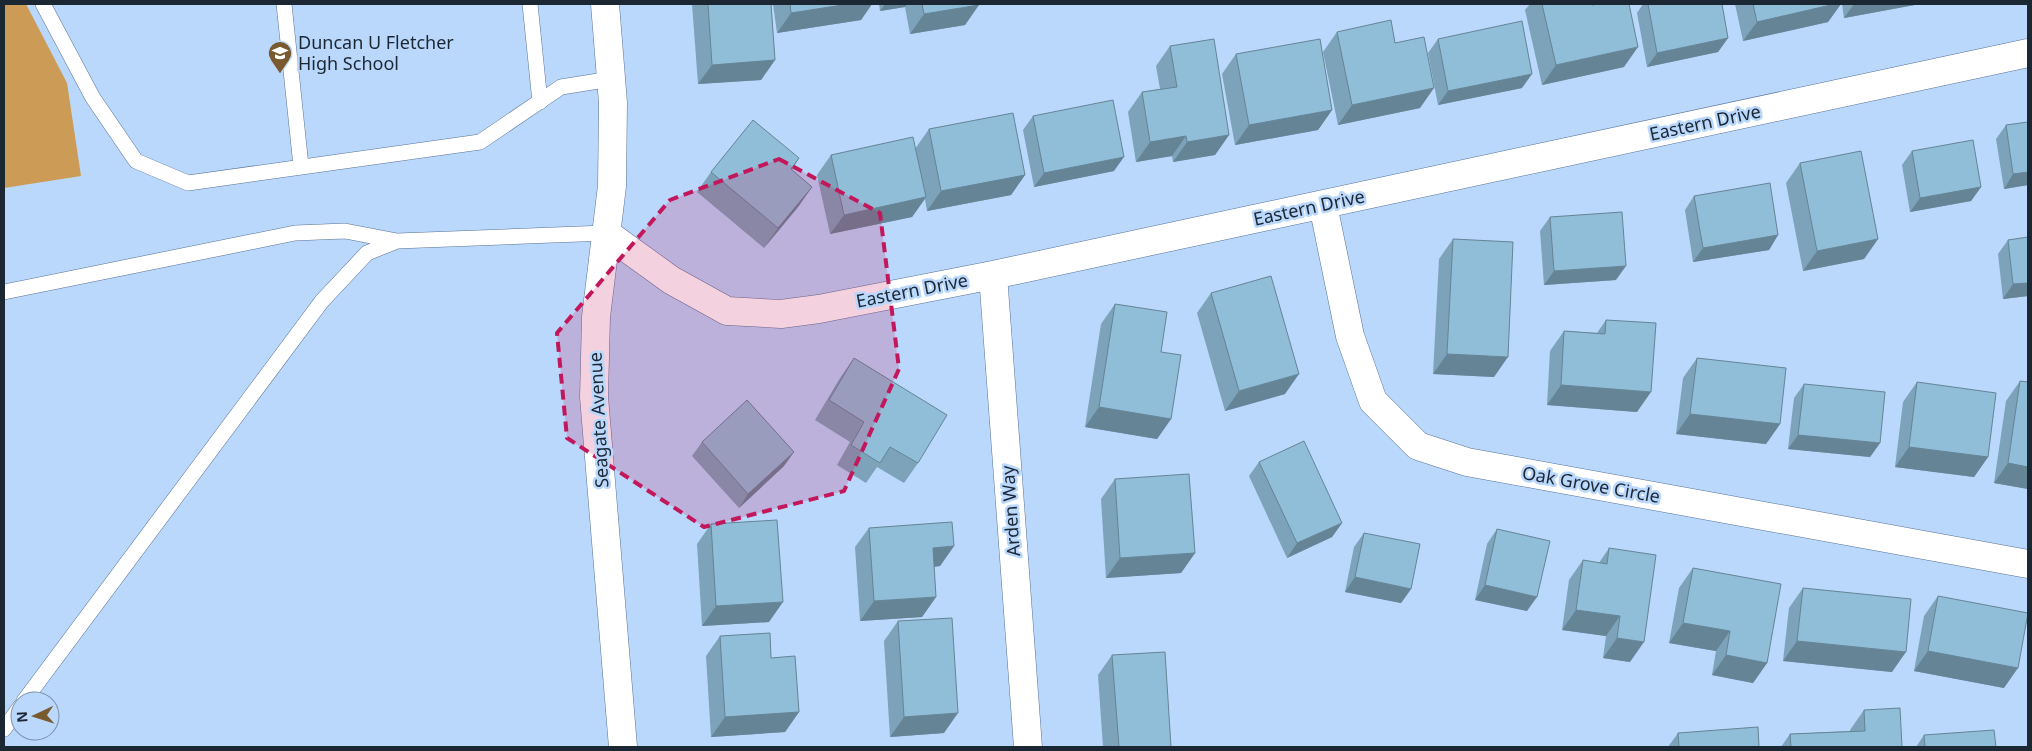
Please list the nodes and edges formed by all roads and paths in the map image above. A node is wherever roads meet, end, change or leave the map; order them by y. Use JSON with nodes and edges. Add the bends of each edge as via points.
{"nodes":[{"id":1,"x":43,"y":4,"type":"edge"},
{"id":2,"x":284,"y":4,"type":"edge"},
{"id":3,"x":530,"y":4,"type":"edge"},
{"id":4,"x":604,"y":4,"type":"edge"},
{"id":5,"x":2028,"y":53,"type":"edge"},
{"id":6,"x":611,"y":79,"type":"junction"},
{"id":7,"x":540,"y":102,"type":"junction"},
{"id":8,"x":300,"y":166,"type":"junction"},
{"id":9,"x":1323,"y":205,"type":"junction"},
{"id":10,"x":606,"y":233,"type":"junction"},
{"id":11,"x":397,"y":241,"type":"junction"},
{"id":12,"x":993,"y":275,"type":"junction"},
{"id":13,"x":4,"y":292,"type":"edge"},
{"id":14,"x":2028,"y":564,"type":"edge"},
{"id":15,"x":31,"y":691,"type":"edge"},
{"id":16,"x":624,"y":747,"type":"edge"},
{"id":17,"x":1028,"y":747,"type":"edge"}],
"edges":[{"from":1,"to":8,"type":"lane","via":[[93,98],[136,161],[188,183]]},
{"from":2,"to":8,"type":"lane"},
{"from":3,"to":7,"type":"lane"},
{"from":4,"to":6,"type":"street","name":"Seagate Avenue"},
{"from":5,"to":9,"type":"street","name":"Eastern Drive"},
{"from":6,"to":7,"type":"lane","via":[[561,87]]},
{"from":6,"to":10,"type":"street","name":"Seagate Avenue","via":[[612,186]]},
{"from":7,"to":8,"type":"lane","via":[[480,142]]},
{"from":9,"to":12,"type":"street","name":"Eastern Drive"},
{"from":9,"to":14,"type":"street","name":"Oak Grove Circle","via":[[1350,336],[1372,401],[1418,446],[1467,462]]},
{"from":10,"to":11,"type":"lane"},
{"from":10,"to":12,"type":"street","name":"Eastern Drive","via":[[671,280],[728,311],[781,314],[819,309]]},
{"from":10,"to":16,"type":"street","name":"Seagate Avenue","via":[[596,317],[594,397]]},
{"from":11,"to":13,"type":"lane","via":[[344,231],[296,233]]},
{"from":11,"to":15,"type":"lane","via":[[367,253],[322,301]]},
{"from":12,"to":17,"type":"street","name":"Arden Way"}]}
